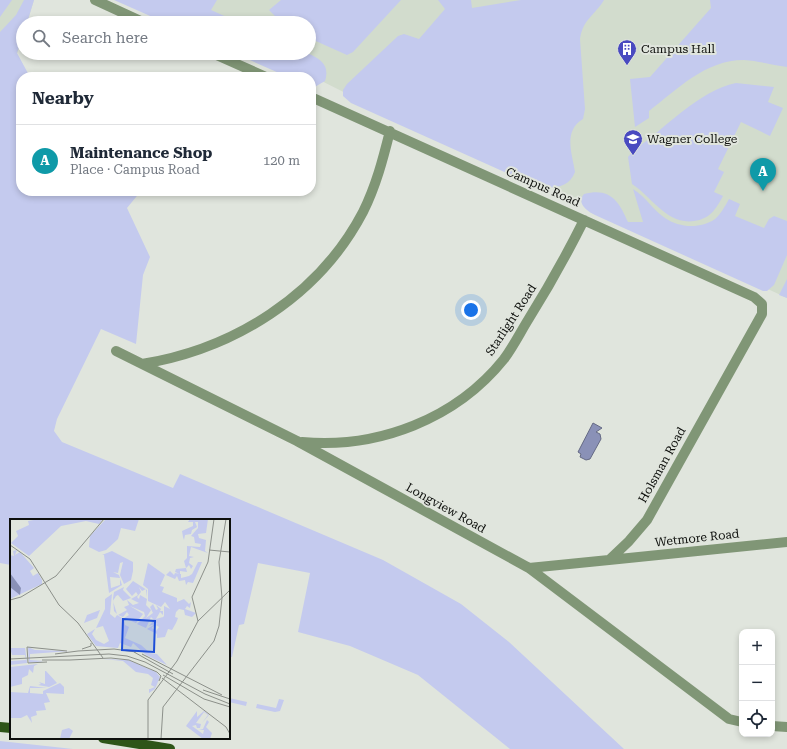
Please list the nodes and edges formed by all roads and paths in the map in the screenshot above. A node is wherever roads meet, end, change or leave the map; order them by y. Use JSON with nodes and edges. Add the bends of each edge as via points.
{"nodes":[{"id":1,"x":95,"y":0,"type":"edge"},
{"id":2,"x":130,"y":16,"type":"edge"},
{"id":3,"x":228,"y":60,"type":"edge"},
{"id":4,"x":255,"y":72,"type":"edge"},
{"id":5,"x":316,"y":99,"type":"edge"},
{"id":6,"x":390,"y":132,"type":"junction"},
{"id":7,"x":584,"y":220,"type":"junction"},
{"id":8,"x":762,"y":304,"type":"joint"},
{"id":9,"x":116,"y":351,"type":"dead end"},
{"id":10,"x":142,"y":364,"type":"junction"},
{"id":11,"x":297,"y":442,"type":"junction"},
{"id":12,"x":787,"y":542,"type":"edge"},
{"id":13,"x":608,"y":560,"type":"junction"},
{"id":14,"x":529,"y":568,"type":"junction"},
{"id":15,"x":739,"y":721,"type":"edge"},
{"id":16,"x":775,"y":726,"type":"edge"},
{"id":17,"x":0,"y":727,"type":"edge"},
{"id":18,"x":787,"y":727,"type":"edge"},
{"id":19,"x":10,"y":728,"type":"edge"},
{"id":20,"x":109,"y":739,"type":"edge"},
{"id":21,"x":170,"y":749,"type":"edge"}],
"edges":[{"from":1,"to":2,"type":"street"},
{"from":3,"to":4,"type":"street"},
{"from":5,"to":6,"type":"street","name":"Campus Road"},
{"from":6,"to":7,"type":"street","name":"Campus Road"},
{"from":6,"to":10,"type":"street","via":[[378,175],[363,212],[342,245],[296,295],[266,318],[236,335],[201,350]]},
{"from":7,"to":8,"type":"street","name":"Campus Road","via":[[754,297]]},
{"from":7,"to":11,"type":"street","name":"Starlight Road","via":[[550,286],[504,358],[485,379],[460,400],[434,416],[378,438],[346,443]]},
{"from":8,"to":13,"type":"street","name":"Holsman Road","via":[[762,314],[647,520]]},
{"from":9,"to":10,"type":"street","name":"Longview Road"},
{"from":10,"to":11,"type":"street","name":"Longview Road"},
{"from":11,"to":14,"type":"street","name":"Longview Road"},
{"from":12,"to":13,"type":"street","name":"Wetmore Road"},
{"from":13,"to":14,"type":"street"},
{"from":14,"to":15,"type":"street","name":"Longview Road","via":[[729,719]]},
{"from":16,"to":18,"type":"street"},
{"from":17,"to":19,"type":"main road"},
{"from":20,"to":21,"type":"main road"}]}
